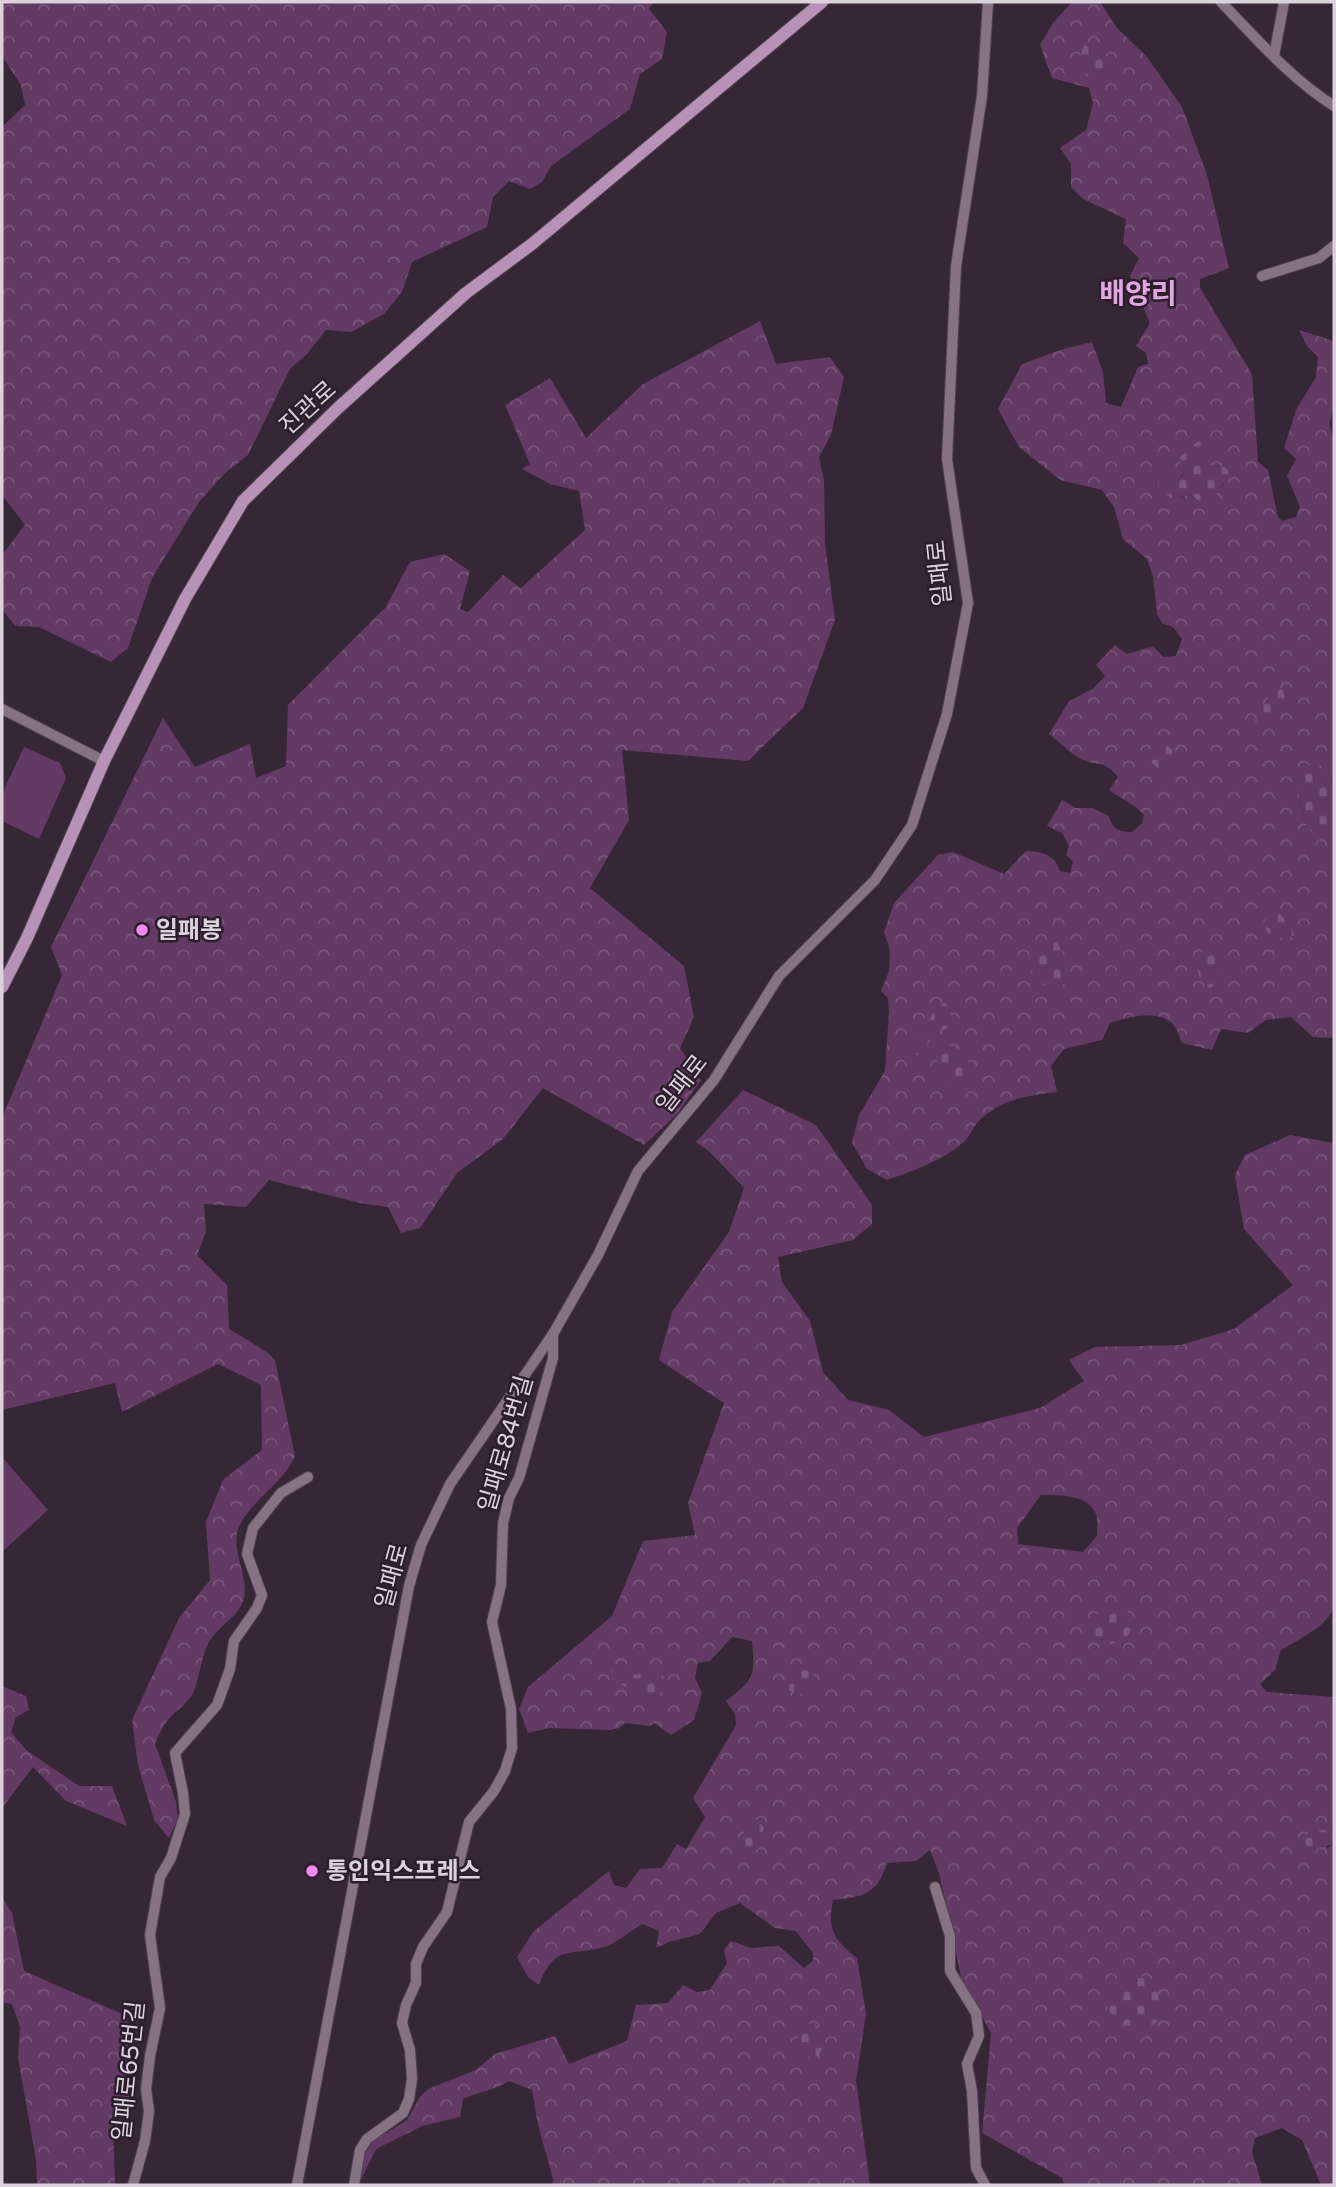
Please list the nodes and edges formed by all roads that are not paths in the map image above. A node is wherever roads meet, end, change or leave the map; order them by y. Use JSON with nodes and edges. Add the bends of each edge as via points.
{"nodes":[{"id":1,"x":821,"y":2,"type":"edge"},
{"id":2,"x":988,"y":2,"type":"edge"},
{"id":3,"x":1221,"y":2,"type":"edge"},
{"id":4,"x":1284,"y":2,"type":"edge"},
{"id":5,"x":1275,"y":56,"type":"junction"},
{"id":6,"x":1334,"y":106,"type":"edge"},
{"id":7,"x":1334,"y":246,"type":"edge"},
{"id":8,"x":1262,"y":276,"type":"dead end"},
{"id":9,"x":2,"y":709,"type":"edge"},
{"id":10,"x":104,"y":761,"type":"junction"},
{"id":11,"x":2,"y":987,"type":"edge"},
{"id":12,"x":553,"y":1334,"type":"junction"},
{"id":13,"x":308,"y":1477,"type":"dead end"},
{"id":14,"x":935,"y":1887,"type":"dead end"},
{"id":15,"x":133,"y":2185,"type":"edge"},
{"id":16,"x":297,"y":2185,"type":"edge"},
{"id":17,"x":354,"y":2185,"type":"edge"},
{"id":18,"x":985,"y":2185,"type":"edge"}],
"edges":[{"from":1,"to":10,"type":"main road","name":"진관로","via":[[466,293],[243,500],[185,599]]},
{"from":2,"to":12,"type":"street","name":"일패로","via":[[982,96],[956,266],[947,459],[968,603],[947,714],[916,813],[875,880],[779,976],[714,1080],[638,1171]]},
{"from":3,"to":5,"type":"street"},
{"from":4,"to":5,"type":"street"},
{"from":5,"to":6,"type":"street"},
{"from":7,"to":8,"type":"street","via":[[1319,258]]},
{"from":9,"to":10,"type":"street"},
{"from":10,"to":11,"type":"main road","name":"진관로"},
{"from":12,"to":16,"type":"street","name":"일패로","via":[[450,1484],[421,1545]]},
{"from":12,"to":17,"type":"street","name":"일패로84번길","via":[[553,1358],[503,1523],[501,1585],[492,1622],[511,1709],[512,1748],[494,1791],[469,1822],[447,1912],[422,1947],[416,1964],[416,1983],[402,2022],[411,2060],[409,2099],[403,2113],[367,2139],[360,2150]]},
{"from":13,"to":15,"type":"street","name":"일패로65번길","via":[[281,1493],[253,1528],[247,1554],[262,1595],[234,1641],[217,1705],[174,1753],[185,1814],[160,1877],[150,1935],[160,2008],[146,2089],[145,2141]]},
{"from":14,"to":18,"type":"street","via":[[950,1936],[950,1970],[976,2013],[979,2036],[967,2064],[976,2168]]}]}
